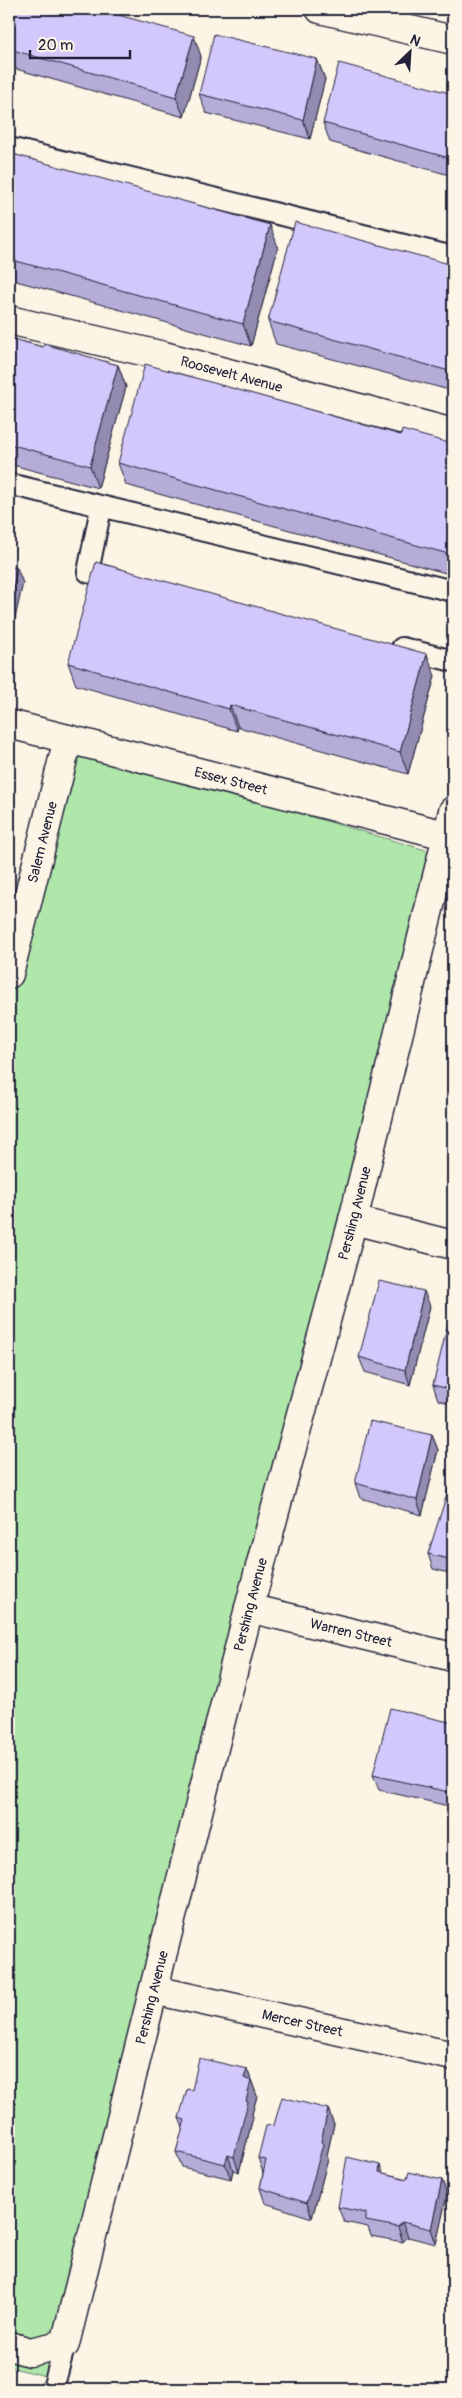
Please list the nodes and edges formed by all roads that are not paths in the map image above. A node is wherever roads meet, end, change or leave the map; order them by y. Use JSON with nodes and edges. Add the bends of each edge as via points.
{"nodes":[{"id":1,"x":320,"y":9,"type":"edge"},
{"id":2,"x":453,"y":40,"type":"edge"},
{"id":3,"x":9,"y":148,"type":"edge"},
{"id":4,"x":453,"y":257,"type":"edge"},
{"id":5,"x":9,"y":320,"type":"edge"},
{"id":6,"x":453,"y":433,"type":"edge"},
{"id":7,"x":9,"y":484,"type":"edge"},
{"id":8,"x":101,"y":508,"type":"junction"},
{"id":9,"x":136,"y":584,"type":"edge"},
{"id":10,"x":453,"y":591,"type":"edge"},
{"id":11,"x":386,"y":644,"type":"edge"},
{"id":12,"x":453,"y":661,"type":"edge"},
{"id":13,"x":9,"y":724,"type":"edge"},
{"id":14,"x":68,"y":739,"type":"junction"},
{"id":15,"x":452,"y":828,"type":"edge"},
{"id":16,"x":9,"y":974,"type":"edge"},
{"id":17,"x":354,"y":1220,"type":"junction"},
{"id":18,"x":453,"y":1245,"type":"edge"},
{"id":19,"x":249,"y":1608,"type":"junction"},
{"id":20,"x":453,"y":1657,"type":"edge"},
{"id":21,"x":154,"y":1990,"type":"junction"},
{"id":22,"x":453,"y":2056,"type":"edge"},
{"id":23,"x":65,"y":2344,"type":"junction"},
{"id":24,"x":9,"y":2346,"type":"edge"},
{"id":25,"x":53,"y":2389,"type":"edge"}],
"edges":[{"from":1,"to":2,"type":"street"},
{"from":3,"to":4,"type":"lane"},
{"from":5,"to":6,"type":"street","name":"Roosevelt Avenue","via":[[164,356]]},
{"from":7,"to":8,"type":"lane"},
{"from":8,"to":9,"type":"lane","via":[[88,572]]},
{"from":8,"to":10,"type":"lane"},
{"from":11,"to":12,"type":"lane"},
{"from":13,"to":14,"type":"street","name":"Essex Street"},
{"from":14,"to":15,"type":"street","name":"Essex Street"},
{"from":14,"to":16,"type":"street","name":"Salem Avenue"},
{"from":15,"to":17,"type":"street","name":"Pershing Avenue"},
{"from":17,"to":18,"type":"street"},
{"from":17,"to":19,"type":"street","name":"Pershing Avenue"},
{"from":19,"to":20,"type":"street","name":"Warren Street"},
{"from":19,"to":21,"type":"street","name":"Pershing Avenue"},
{"from":21,"to":22,"type":"street","name":"Mercer Street"},
{"from":21,"to":23,"type":"street","name":"Pershing Avenue"},
{"from":23,"to":24,"type":"street","via":[[30,2352]]},
{"from":23,"to":25,"type":"lane"}]}
